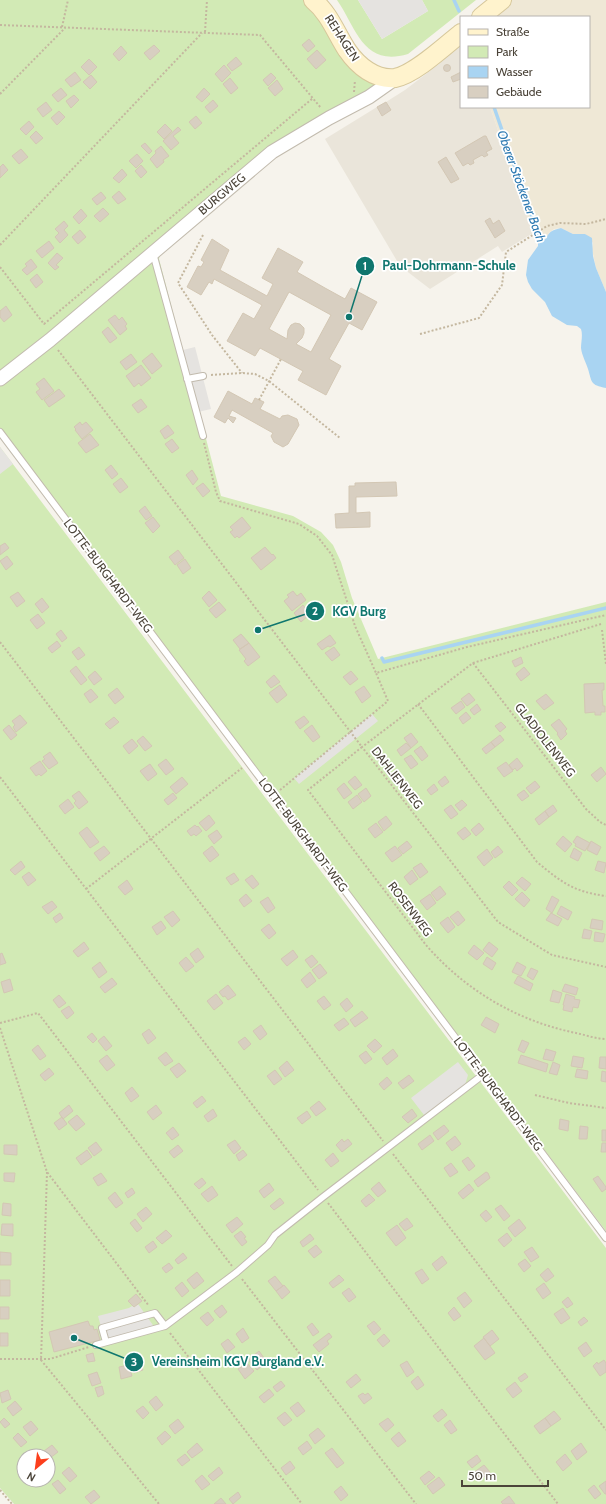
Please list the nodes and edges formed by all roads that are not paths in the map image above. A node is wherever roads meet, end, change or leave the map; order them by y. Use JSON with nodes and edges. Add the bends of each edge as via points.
{"nodes":[{"id":1,"x":313,"y":0,"type":"edge"},
{"id":2,"x":502,"y":0,"type":"edge"},
{"id":3,"x":482,"y":16,"type":"edge"},
{"id":4,"x":460,"y":34,"type":"edge"},
{"id":5,"x":396,"y":78,"type":"junction"},
{"id":6,"x":153,"y":253,"type":"junction"},
{"id":7,"x":202,"y":376,"type":"road end"},
{"id":8,"x":0,"y":379,"type":"edge"},
{"id":9,"x":187,"y":379,"type":"junction"},
{"id":10,"x":0,"y":432,"type":"edge"},
{"id":11,"x":203,"y":436,"type":"road end"},
{"id":12,"x":484,"y":1074,"type":"junction"},
{"id":13,"x":606,"y":1238,"type":"edge"},
{"id":14,"x":165,"y":1326,"type":"junction"},
{"id":15,"x":106,"y":1342,"type":"junction"},
{"id":16,"x":96,"y":1345,"type":"road end"}],
"edges":[{"from":1,"to":5,"type":"street","name":"REHAGEN","via":[[326,13],[355,61],[372,74]]},
{"from":2,"to":3,"type":"street"},
{"from":4,"to":5,"type":"street","name":"BURGWEG","via":[[409,73]]},
{"from":5,"to":6,"type":"street","name":"BURGWEG","via":[[369,97],[272,152]]},
{"from":6,"to":8,"type":"street","name":"BURGWEG"},
{"from":6,"to":9,"type":"lane"},
{"from":7,"to":9,"type":"lane"},
{"from":9,"to":11,"type":"lane"},
{"from":10,"to":12,"type":"lane","name":"LOTTE-BURGHARDT-WEG"},
{"from":12,"to":13,"type":"lane","name":"LOTTE-BURGHARDT-WEG"},
{"from":12,"to":14,"type":"lane","via":[[323,1197],[275,1235],[268,1245],[237,1272]]},
{"from":14,"to":15,"type":"lane"},
{"from":14,"to":15,"type":"lane","via":[[155,1313],[102,1328]]},
{"from":15,"to":16,"type":"lane"}]}
